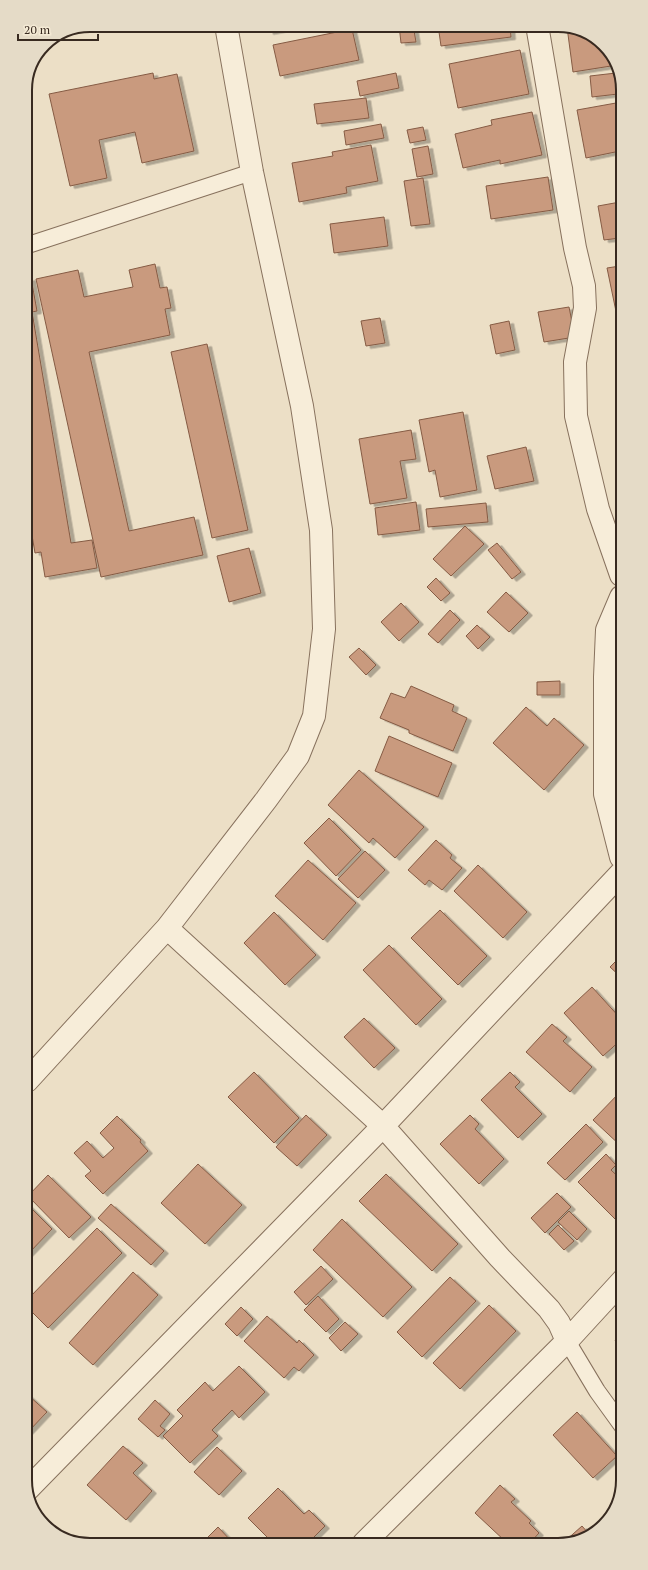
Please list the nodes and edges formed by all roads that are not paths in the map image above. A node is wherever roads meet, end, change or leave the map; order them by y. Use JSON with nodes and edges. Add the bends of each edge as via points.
{"nodes":[{"id":1,"x":227,"y":32,"type":"edge"},
{"id":2,"x":538,"y":32,"type":"edge"},
{"id":3,"x":252,"y":172,"type":"junction"},
{"id":4,"x":32,"y":244,"type":"edge"},
{"id":5,"x":616,"y":561,"type":"edge"},
{"id":6,"x":616,"y":609,"type":"edge"},
{"id":7,"x":616,"y":835,"type":"edge"},
{"id":8,"x":616,"y":878,"type":"edge"},
{"id":9,"x":167,"y":928,"type":"junction"},
{"id":10,"x":32,"y":1075,"type":"edge"},
{"id":11,"x":383,"y":1126,"type":"junction"},
{"id":12,"x":616,"y":1287,"type":"edge"},
{"id":13,"x":567,"y":1341,"type":"junction"},
{"id":14,"x":616,"y":1417,"type":"edge"},
{"id":15,"x":32,"y":1485,"type":"edge"},
{"id":16,"x":369,"y":1538,"type":"edge"}],
"edges":[{"from":1,"to":3,"type":"street"},
{"from":2,"to":5,"type":"street","via":[[575,248],[584,286],[585,308],[575,362],[576,416],[598,509]]},
{"from":3,"to":4,"type":"lane"},
{"from":3,"to":9,"type":"street","via":[[302,406],[321,530],[324,629],[314,716],[298,756]]},
{"from":6,"to":7,"type":"street","via":[[607,630],[605,794]]},
{"from":8,"to":11,"type":"street"},
{"from":9,"to":10,"type":"street"},
{"from":9,"to":11,"type":"street"},
{"from":11,"to":13,"type":"street","via":[[500,1258],[549,1309]]},
{"from":11,"to":15,"type":"street"},
{"from":12,"to":13,"type":"street"},
{"from":13,"to":14,"type":"lane"},
{"from":13,"to":16,"type":"street"}]}
